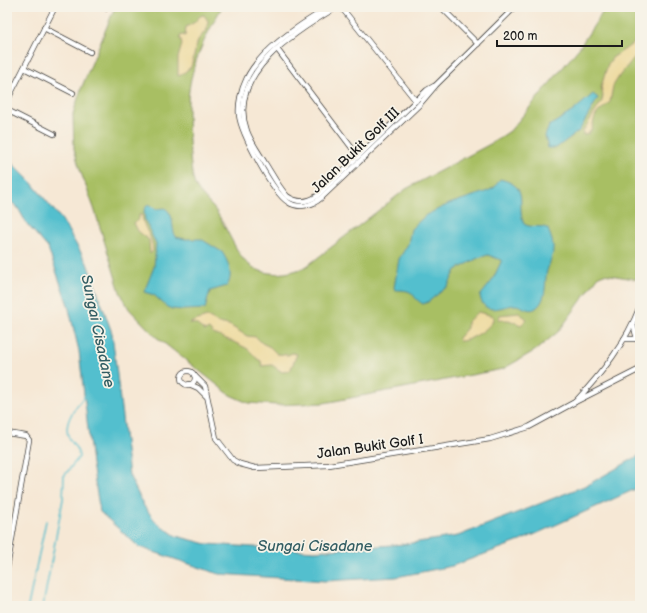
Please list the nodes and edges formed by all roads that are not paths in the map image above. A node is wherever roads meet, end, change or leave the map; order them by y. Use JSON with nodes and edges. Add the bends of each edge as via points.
{"nodes":[{"id":1,"x":55,"y":7,"type":"edge"},
{"id":2,"x":330,"y":7,"type":"edge"},
{"id":3,"x":337,"y":7,"type":"edge"},
{"id":4,"x":341,"y":7,"type":"edge"},
{"id":5,"x":441,"y":7,"type":"edge"},
{"id":6,"x":515,"y":7,"type":"edge"},
{"id":7,"x":44,"y":28,"type":"junction"},
{"id":8,"x":478,"y":44,"type":"junction"},
{"id":9,"x":277,"y":49,"type":"junction"},
{"id":10,"x":90,"y":52,"type":"dead end"},
{"id":11,"x":24,"y":68,"type":"junction"},
{"id":12,"x":436,"y":85,"type":"junction"},
{"id":13,"x":73,"y":93,"type":"dead end"},
{"id":14,"x":7,"y":101,"type":"edge"},
{"id":15,"x":416,"y":102,"type":"junction"},
{"id":16,"x":7,"y":110,"type":"edge"},
{"id":17,"x":54,"y":134,"type":"dead end"},
{"id":18,"x":358,"y":156,"type":"junction"},
{"id":19,"x":640,"y":306,"type":"edge"},
{"id":20,"x":633,"y":324,"type":"junction"},
{"id":21,"x":624,"y":339,"type":"junction"},
{"id":22,"x":639,"y":341,"type":"edge"},
{"id":23,"x":640,"y":369,"type":"edge"},
{"id":24,"x":194,"y":375,"type":"junction"},
{"id":25,"x":594,"y":382,"type":"junction"},
{"id":26,"x":189,"y":384,"type":"junction"},
{"id":27,"x":602,"y":390,"type":"junction"},
{"id":28,"x":206,"y":396,"type":"junction"},
{"id":29,"x":575,"y":402,"type":"junction"},
{"id":30,"x":7,"y":432,"type":"edge"},
{"id":31,"x":7,"y":529,"type":"edge"},
{"id":32,"x":13,"y":530,"type":"junction"},
{"id":33,"x":7,"y":568,"type":"edge"}],
"edges":[{"from":1,"to":7,"type":"street"},
{"from":2,"to":12,"type":"street","name":"Jalan Bukit Golf III","via":[[286,36],[259,61],[248,76],[241,94],[239,115],[245,137],[280,195],[288,203],[306,206],[321,198],[419,105]]},
{"from":3,"to":9,"type":"street","name":"Jalan Bukit Golf III"},
{"from":4,"to":15,"type":"street"},
{"from":5,"to":8,"type":"street"},
{"from":6,"to":8,"type":"street","name":"Jalan Bukit Golf III"},
{"from":7,"to":10,"type":"street"},
{"from":7,"to":11,"type":"street"},
{"from":8,"to":12,"type":"street","name":"Jalan Bukit Golf III"},
{"from":9,"to":18,"type":"street"},
{"from":9,"to":18,"type":"street","name":"Jalan Bukit Golf III","via":[[250,79],[244,112],[250,138],[284,193],[296,201],[313,199]]},
{"from":11,"to":13,"type":"street"},
{"from":11,"to":14,"type":"street"},
{"from":12,"to":15,"type":"street","name":"Jalan Bukit Golf III","via":[[427,90]]},
{"from":15,"to":18,"type":"street","name":"Jalan Bukit Golf III"},
{"from":16,"to":17,"type":"street"},
{"from":19,"to":20,"type":"street","name":"Jalan Bukit Golf I"},
{"from":20,"to":21,"type":"street","name":"Jalan Bukit Golf I"},
{"from":20,"to":22,"type":"street"},
{"from":21,"to":22,"type":"street"},
{"from":21,"to":25,"type":"street","name":"Jalan Bukit Golf I"},
{"from":23,"to":27,"type":"street","name":"Jalan Bukit Golf I"},
{"from":24,"to":26,"type":"street","via":[[193,382]]},
{"from":24,"to":26,"type":"street","via":[[187,371],[182,374],[182,381]]},
{"from":24,"to":28,"type":"street","name":"Jalan Bukit Golf I","via":[[205,386]]},
{"from":25,"to":27,"type":"street"},
{"from":25,"to":29,"type":"street","name":"Jalan Bukit Golf I"},
{"from":26,"to":28,"type":"street"},
{"from":27,"to":29,"type":"street","name":"Jalan Bukit Golf I"},
{"from":28,"to":29,"type":"street","name":"Jalan Bukit Golf I","via":[[216,438],[233,460],[255,468],[329,465],[490,439],[529,427]]},
{"from":30,"to":32,"type":"street","via":[[26,436],[29,440]]},
{"from":31,"to":32,"type":"street"},
{"from":32,"to":33,"type":"street"}]}
